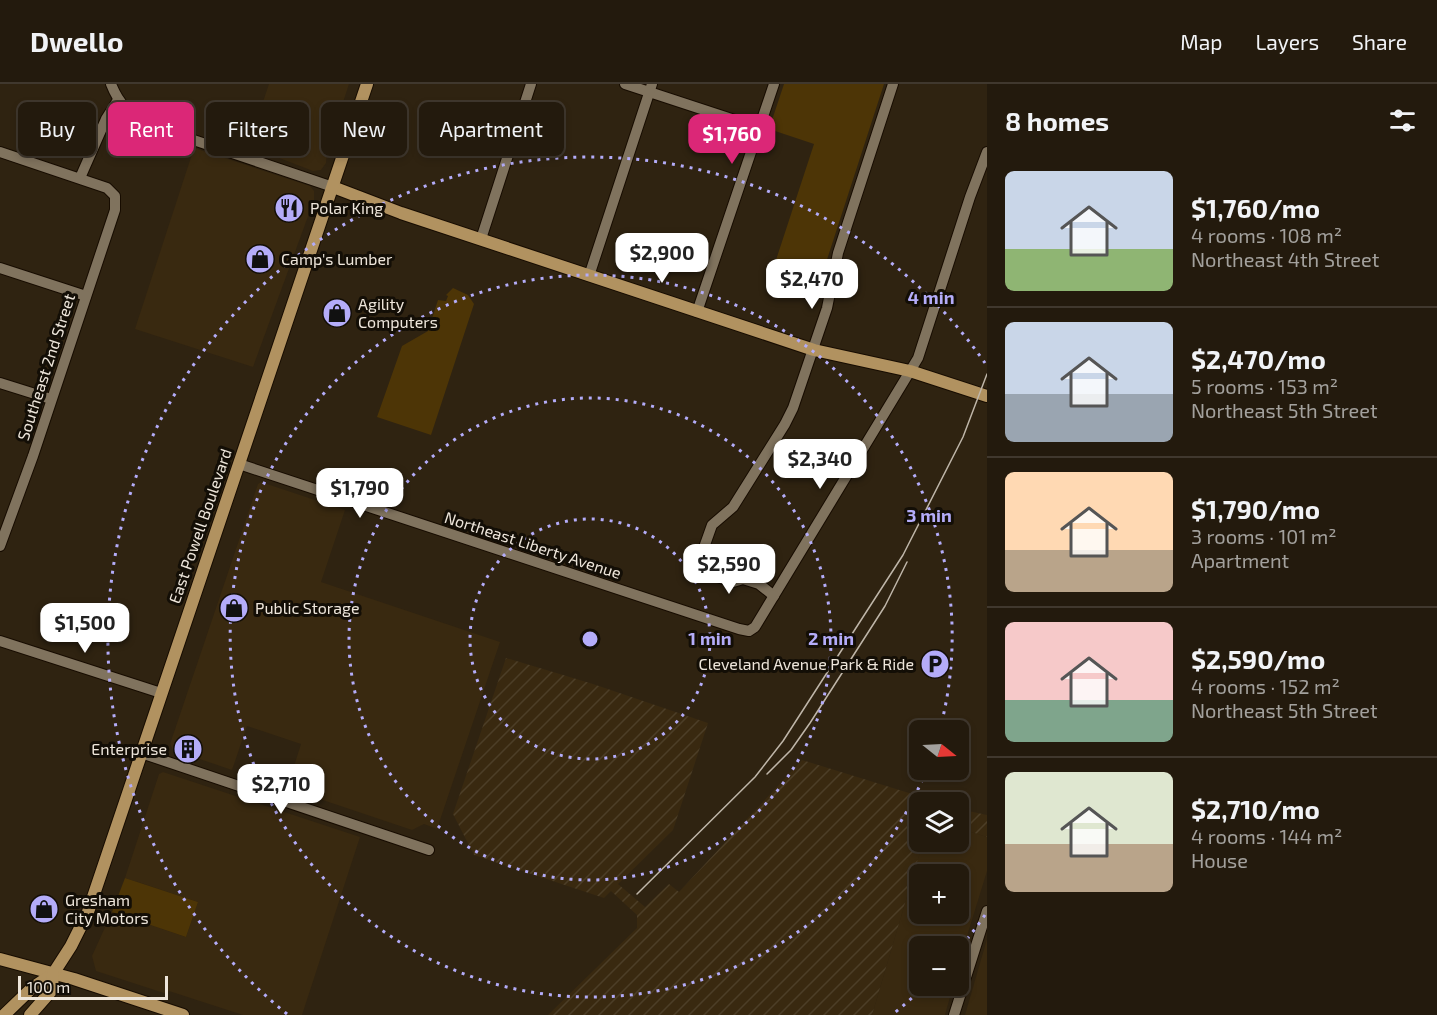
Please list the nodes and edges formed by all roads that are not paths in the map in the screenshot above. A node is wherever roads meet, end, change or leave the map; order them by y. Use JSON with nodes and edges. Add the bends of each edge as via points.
{"nodes":[{"id":1,"x":111,"y":84,"type":"edge"},
{"id":2,"x":368,"y":84,"type":"edge"},
{"id":3,"x":531,"y":84,"type":"edge"},
{"id":4,"x":625,"y":84,"type":"edge"},
{"id":5,"x":774,"y":84,"type":"edge"},
{"id":6,"x":893,"y":84,"type":"edge"},
{"id":7,"x":651,"y":88,"type":"edge"},
{"id":8,"x":118,"y":100,"type":"junction"},
{"id":9,"x":759,"y":128,"type":"junction"},
{"id":10,"x":0,"y":152,"type":"edge"},
{"id":11,"x":987,"y":152,"type":"edge"},
{"id":12,"x":80,"y":178,"type":"junction"},
{"id":13,"x":333,"y":187,"type":"junction"},
{"id":14,"x":481,"y":240,"type":"junction"},
{"id":15,"x":0,"y":268,"type":"edge"},
{"id":16,"x":589,"y":276,"type":"junction"},
{"id":17,"x":86,"y":296,"type":"junction"},
{"id":18,"x":698,"y":312,"type":"junction"},
{"id":19,"x":814,"y":350,"type":"junction"},
{"id":20,"x":910,"y":371,"type":"junction"},
{"id":21,"x":0,"y":383,"type":"edge"},
{"id":22,"x":987,"y":396,"type":"edge"},
{"id":23,"x":51,"y":399,"type":"junction"},
{"id":24,"x":239,"y":464,"type":"junction"},
{"id":25,"x":0,"y":546,"type":"edge"},
{"id":26,"x":774,"y":596,"type":"junction"},
{"id":27,"x":0,"y":641,"type":"edge"},
{"id":28,"x":161,"y":693,"type":"junction"},
{"id":29,"x":141,"y":753,"type":"junction"},
{"id":30,"x":429,"y":850,"type":"dead end"},
{"id":31,"x":987,"y":911,"type":"edge"},
{"id":32,"x":0,"y":958,"type":"edge"},
{"id":33,"x":53,"y":974,"type":"junction"},
{"id":34,"x":4,"y":1015,"type":"edge"},
{"id":35,"x":30,"y":1015,"type":"edge"},
{"id":36,"x":183,"y":1015,"type":"edge"},
{"id":37,"x":954,"y":1015,"type":"edge"}],
"edges":[{"from":1,"to":8,"type":"street"},
{"from":2,"to":13,"type":"main road","name":"East Powell Boulevard"},
{"from":3,"to":14,"type":"street"},
{"from":4,"to":7,"type":"street"},
{"from":5,"to":9,"type":"street"},
{"from":6,"to":19,"type":"street","via":[[838,253]]},
{"from":7,"to":9,"type":"street"},
{"from":7,"to":16,"type":"street"},
{"from":8,"to":12,"type":"street"},
{"from":8,"to":13,"type":"street","via":[[146,124]]},
{"from":9,"to":18,"type":"street"},
{"from":10,"to":12,"type":"street"},
{"from":11,"to":20,"type":"street","via":[[918,358]]},
{"from":12,"to":17,"type":"street","name":"Southeast 2nd Street","via":[[107,188],[115,196],[115,210]]},
{"from":13,"to":14,"type":"main road"},
{"from":13,"to":24,"type":"main road","name":"East Powell Boulevard"},
{"from":14,"to":16,"type":"main road"},
{"from":15,"to":17,"type":"street"},
{"from":16,"to":18,"type":"main road"},
{"from":17,"to":23,"type":"street","name":"Southeast 2nd Street"},
{"from":18,"to":19,"type":"main road"},
{"from":19,"to":20,"type":"main road"},
{"from":19,"to":26,"type":"street","via":[[785,424],[733,507],[712,525],[696,570],[733,582],[751,581]]},
{"from":20,"to":22,"type":"main road"},
{"from":20,"to":26,"type":"street"},
{"from":21,"to":23,"type":"street"},
{"from":23,"to":25,"type":"street","name":"Southeast 2nd Street"},
{"from":24,"to":26,"type":"street","name":"Northeast Liberty Avenue","via":[[749,631]]},
{"from":24,"to":28,"type":"main road","name":"East Powell Boulevard"},
{"from":27,"to":28,"type":"street"},
{"from":28,"to":29,"type":"main road","name":"East Powell Boulevard"},
{"from":29,"to":30,"type":"street"},
{"from":29,"to":33,"type":"main road","name":"East Powell Boulevard","via":[[88,912]]},
{"from":31,"to":37,"type":"street"},
{"from":32,"to":33,"type":"main road"},
{"from":33,"to":34,"type":"main road","name":"East Powell Boulevard"},
{"from":33,"to":35,"type":"main road","name":"East Powell Boulevard","via":[[52,990]]},
{"from":33,"to":36,"type":"main road"}]}
